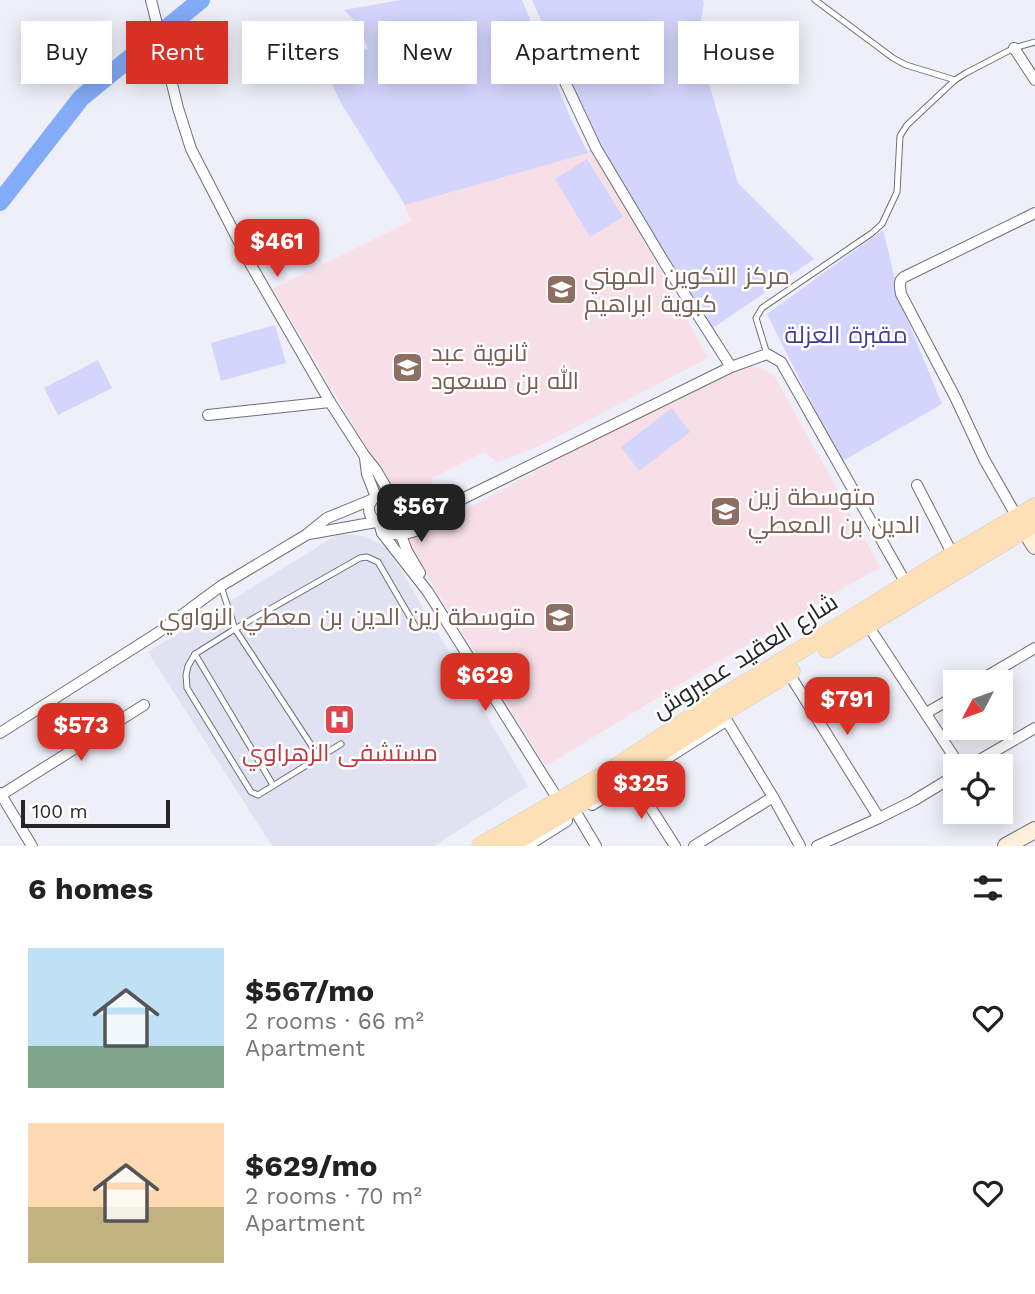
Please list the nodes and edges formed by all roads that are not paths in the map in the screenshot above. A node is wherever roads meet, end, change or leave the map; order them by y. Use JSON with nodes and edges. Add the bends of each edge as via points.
{"nodes":[{"id":1,"x":150,"y":0,"type":"edge"},
{"id":2,"x":815,"y":0,"type":"edge"},
{"id":3,"x":1035,"y":42,"type":"edge"},
{"id":4,"x":1014,"y":48,"type":"junction"},
{"id":5,"x":955,"y":80,"type":"junction"},
{"id":6,"x":1035,"y":80,"type":"edge"},
{"id":7,"x":566,"y":84,"type":"edge"},
{"id":8,"x":1035,"y":213,"type":"edge"},
{"id":9,"x":767,"y":354,"type":"junction"},
{"id":10,"x":731,"y":367,"type":"junction"},
{"id":11,"x":330,"y":402,"type":"junction"},
{"id":12,"x":208,"y":415,"type":"dead end"},
{"id":13,"x":364,"y":455,"type":"junction"},
{"id":14,"x":917,"y":485,"type":"dead end"},
{"id":15,"x":373,"y":498,"type":"junction"},
{"id":16,"x":460,"y":500,"type":"junction"},
{"id":17,"x":1035,"y":507,"type":"edge"},
{"id":18,"x":397,"y":508,"type":"junction"},
{"id":19,"x":1025,"y":523,"type":"edge"},
{"id":20,"x":379,"y":526,"type":"junction"},
{"id":21,"x":306,"y":535,"type":"junction"},
{"id":22,"x":401,"y":535,"type":"junction"},
{"id":23,"x":1035,"y":546,"type":"edge"},
{"id":24,"x":953,"y":555,"type":"junction"},
{"id":25,"x":221,"y":586,"type":"junction"},
{"id":26,"x":909,"y":590,"type":"junction"},
{"id":27,"x":428,"y":592,"type":"junction"},
{"id":28,"x":867,"y":624,"type":"junction"},
{"id":29,"x":235,"y":628,"type":"junction"},
{"id":30,"x":417,"y":629,"type":"dead end"},
{"id":31,"x":1035,"y":648,"type":"edge"},
{"id":32,"x":195,"y":654,"type":"junction"},
{"id":33,"x":997,"y":670,"type":"edge"},
{"id":34,"x":788,"y":673,"type":"junction"},
{"id":35,"x":943,"y":703,"type":"edge"},
{"id":36,"x":144,"y":705,"type":"dead end"},
{"id":37,"x":721,"y":712,"type":"junction"},
{"id":38,"x":926,"y":713,"type":"junction"},
{"id":39,"x":1035,"y":727,"type":"edge"},
{"id":40,"x":0,"y":733,"type":"edge"},
{"id":41,"x":341,"y":744,"type":"dead end"},
{"id":42,"x":952,"y":754,"type":"edge"},
{"id":43,"x":989,"y":754,"type":"edge"},
{"id":44,"x":319,"y":757,"type":"junction"},
{"id":45,"x":634,"y":780,"type":"junction"},
{"id":46,"x":943,"y":783,"type":"edge"},
{"id":47,"x":273,"y":785,"type":"junction"},
{"id":48,"x":0,"y":794,"type":"edge"},
{"id":49,"x":773,"y":797,"type":"junction"},
{"id":50,"x":568,"y":808,"type":"junction"},
{"id":51,"x":879,"y":818,"type":"junction"},
{"id":52,"x":1035,"y":830,"type":"edge"},
{"id":53,"x":710,"y":842,"type":"edge"},
{"id":54,"x":488,"y":844,"type":"edge"},
{"id":55,"x":32,"y":846,"type":"edge"},
{"id":56,"x":508,"y":846,"type":"edge"},
{"id":57,"x":527,"y":846,"type":"edge"},
{"id":58,"x":596,"y":846,"type":"edge"},
{"id":59,"x":675,"y":846,"type":"edge"},
{"id":60,"x":694,"y":846,"type":"edge"},
{"id":61,"x":800,"y":846,"type":"edge"},
{"id":62,"x":817,"y":846,"type":"edge"},
{"id":63,"x":1006,"y":846,"type":"edge"}],
"edges":[{"from":1,"to":11,"type":"street","via":[[191,149]]},
{"from":2,"to":5,"type":"lane","via":[[893,58]]},
{"from":3,"to":4,"type":"lane"},
{"from":4,"to":5,"type":"lane"},
{"from":4,"to":6,"type":"street"},
{"from":5,"to":9,"type":"lane","via":[[900,136],[897,192],[882,224],[762,308],[756,318]]},
{"from":7,"to":10,"type":"street","via":[[596,148]]},
{"from":8,"to":19,"type":"street","via":[[904,277],[900,284],[984,459]]},
{"from":9,"to":10,"type":"street"},
{"from":9,"to":26,"type":"street","via":[[781,362]]},
{"from":10,"to":16,"type":"street"},
{"from":11,"to":12,"type":"street"},
{"from":11,"to":13,"type":"street"},
{"from":13,"to":15,"type":"street"},
{"from":13,"to":18,"type":"street"},
{"from":14,"to":24,"type":"street"},
{"from":15,"to":18,"type":"street","via":[[384,495]]},
{"from":15,"to":20,"type":"street","via":[[369,512]]},
{"from":15,"to":21,"type":"street","via":[[327,518]]},
{"from":16,"to":18,"type":"street","via":[[433,512]]},
{"from":16,"to":22,"type":"street","via":[[434,521]]},
{"from":17,"to":19,"type":"main road","name":"شارع العقيد عميروش"},
{"from":18,"to":20,"type":"street","via":[[393,519]]},
{"from":18,"to":22,"type":"street"},
{"from":19,"to":23,"type":"street"},
{"from":19,"to":24,"type":"main road","name":"شارع العقيد عميروش"},
{"from":19,"to":26,"type":"main road","name":"شارع العقيد عميروش"},
{"from":20,"to":21,"type":"street"},
{"from":20,"to":22,"type":"street"},
{"from":20,"to":27,"type":"street"},
{"from":21,"to":25,"type":"street"},
{"from":22,"to":27,"type":"street"},
{"from":24,"to":26,"type":"main road","name":"شارع العقيد عميروش"},
{"from":25,"to":29,"type":"lane"},
{"from":25,"to":40,"type":"street","via":[[156,634]]},
{"from":26,"to":28,"type":"main road","name":"شارع العقيد عميروش"},
{"from":26,"to":37,"type":"main road","name":"شارع العقيد عميروش","via":[[858,615]]},
{"from":27,"to":50,"type":"street"},
{"from":28,"to":34,"type":"main road","name":"شارع العقيد عميروش"},
{"from":28,"to":38,"type":"street"},
{"from":29,"to":30,"type":"lane","via":[[367,558],[378,562]]},
{"from":29,"to":32,"type":"lane"},
{"from":29,"to":44,"type":"lane"},
{"from":31,"to":33,"type":"street"},
{"from":32,"to":47,"type":"lane"},
{"from":32,"to":47,"type":"lane","via":[[188,666],[187,688],[251,792],[258,795]]},
{"from":34,"to":37,"type":"main road","name":"شارع العقيد عميروش"},
{"from":34,"to":51,"type":"street"},
{"from":35,"to":38,"type":"street"},
{"from":36,"to":48,"type":"street"},
{"from":37,"to":45,"type":"street"},
{"from":37,"to":49,"type":"street"},
{"from":37,"to":50,"type":"main road","name":"شارع العقيد عميروش"},
{"from":38,"to":42,"type":"street"},
{"from":39,"to":43,"type":"street"},
{"from":41,"to":44,"type":"lane"},
{"from":44,"to":47,"type":"lane"},
{"from":45,"to":50,"type":"street"},
{"from":45,"to":59,"type":"street"},
{"from":46,"to":51,"type":"street"},
{"from":48,"to":55,"type":"street"},
{"from":49,"to":53,"type":"street"},
{"from":49,"to":61,"type":"street"},
{"from":50,"to":54,"type":"main road","name":"شارع العقيد عميروش"},
{"from":50,"to":56,"type":"main road","name":"شارع العقيد عميروش"},
{"from":50,"to":57,"type":"street"},
{"from":50,"to":58,"type":"street"},
{"from":51,"to":62,"type":"street"},
{"from":52,"to":63,"type":"street"},
{"from":53,"to":60,"type":"street"}]}
